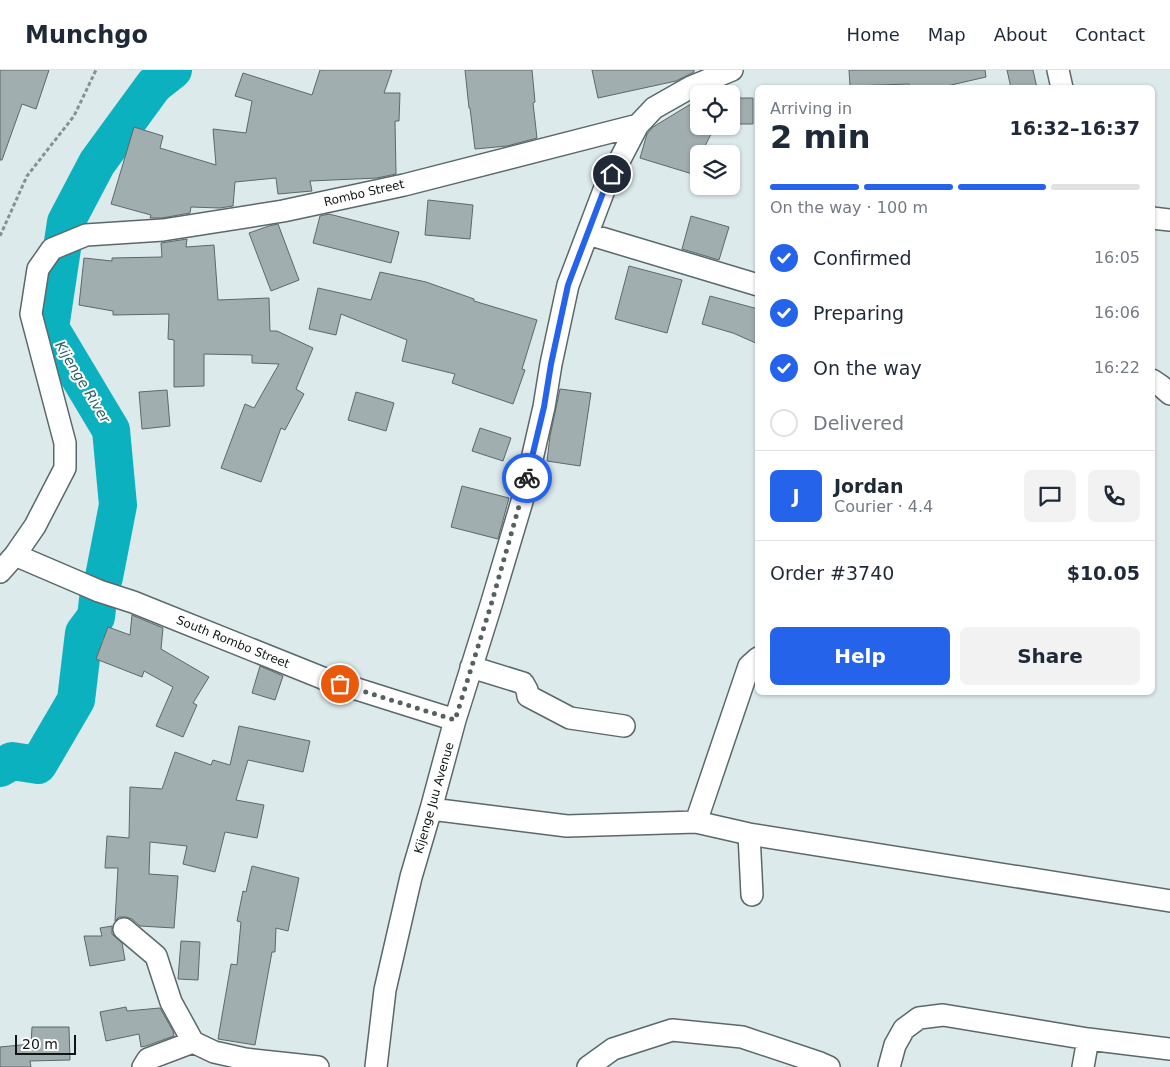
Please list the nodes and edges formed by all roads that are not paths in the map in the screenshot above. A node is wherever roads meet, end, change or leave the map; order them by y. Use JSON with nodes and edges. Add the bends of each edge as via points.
{"nodes":[{"id":1,"x":732,"y":70,"type":"edge"},
{"id":2,"x":1058,"y":70,"type":"edge"},
{"id":3,"x":1061,"y":85,"type":"edge"},
{"id":4,"x":638,"y":125,"type":"junction"},
{"id":5,"x":1155,"y":218,"type":"edge"},
{"id":6,"x":1170,"y":220,"type":"edge"},
{"id":7,"x":588,"y":234,"type":"junction"},
{"id":8,"x":755,"y":284,"type":"edge"},
{"id":9,"x":1155,"y":382,"type":"edge"},
{"id":10,"x":1170,"y":394,"type":"edge"},
{"id":11,"x":15,"y":555,"type":"junction"},
{"id":12,"x":0,"y":572,"type":"edge"},
{"id":13,"x":755,"y":661,"type":"edge"},
{"id":14,"x":471,"y":667,"type":"junction"},
{"id":15,"x":455,"y":720,"type":"junction"},
{"id":16,"x":624,"y":726,"type":"dead end"},
{"id":17,"x":431,"y":809,"type":"junction"},
{"id":18,"x":696,"y":822,"type":"junction"},
{"id":19,"x":749,"y":834,"type":"junction"},
{"id":20,"x":752,"y":895,"type":"dead end"},
{"id":21,"x":1170,"y":901,"type":"edge"},
{"id":22,"x":124,"y":929,"type":"dead end"},
{"id":23,"x":1088,"y":1039,"type":"junction"},
{"id":24,"x":193,"y":1042,"type":"junction"},
{"id":25,"x":1170,"y":1049,"type":"edge"},
{"id":26,"x":143,"y":1067,"type":"edge"},
{"id":27,"x":318,"y":1067,"type":"edge"},
{"id":28,"x":376,"y":1067,"type":"edge"},
{"id":29,"x":588,"y":1067,"type":"edge"},
{"id":30,"x":829,"y":1067,"type":"edge"},
{"id":31,"x":889,"y":1067,"type":"edge"},
{"id":32,"x":1083,"y":1067,"type":"edge"}],
"edges":[{"from":1,"to":4,"type":"street","name":"Kijenge Juu Avenue","via":[[690,87],[654,108]]},
{"from":2,"to":3,"type":"street"},
{"from":4,"to":7,"type":"street","name":"Kijenge Juu Avenue","via":[[604,190]]},
{"from":4,"to":11,"type":"street","name":"Rombo Street","via":[[283,211],[163,230],[86,235],[52,250],[38,269],[31,314],[65,443],[65,468],[35,526]]},
{"from":5,"to":6,"type":"street"},
{"from":7,"to":8,"type":"street"},
{"from":7,"to":14,"type":"street","name":"Kijenge Juu Avenue","via":[[568,285],[523,498]]},
{"from":9,"to":10,"type":"street"},
{"from":11,"to":12,"type":"street"},
{"from":11,"to":15,"type":"street","name":"South Rombo Street","via":[[325,679]]},
{"from":13,"to":18,"type":"street","via":[[749,666]]},
{"from":14,"to":15,"type":"street","name":"Kijenge Juu Avenue"},
{"from":14,"to":16,"type":"street","via":[[523,683],[528,696],[570,718]]},
{"from":15,"to":17,"type":"street","name":"Kijenge Juu Avenue"},
{"from":17,"to":18,"type":"street","via":[[567,826]]},
{"from":17,"to":28,"type":"street","name":"Kijenge Juu Avenue","via":[[411,877],[385,990]]},
{"from":18,"to":19,"type":"street"},
{"from":19,"to":20,"type":"street"},
{"from":19,"to":21,"type":"street"},
{"from":22,"to":24,"type":"street","via":[[156,956],[171,1002]]},
{"from":23,"to":25,"type":"street"},
{"from":23,"to":31,"type":"street","via":[[943,1016],[919,1018],[904,1029]]},
{"from":23,"to":32,"type":"street"},
{"from":24,"to":26,"type":"street","via":[[148,1059]]},
{"from":24,"to":27,"type":"street","via":[[214,1052],[245,1059]]},
{"from":29,"to":30,"type":"street","via":[[613,1049],[672,1030],[742,1037]]}]}
